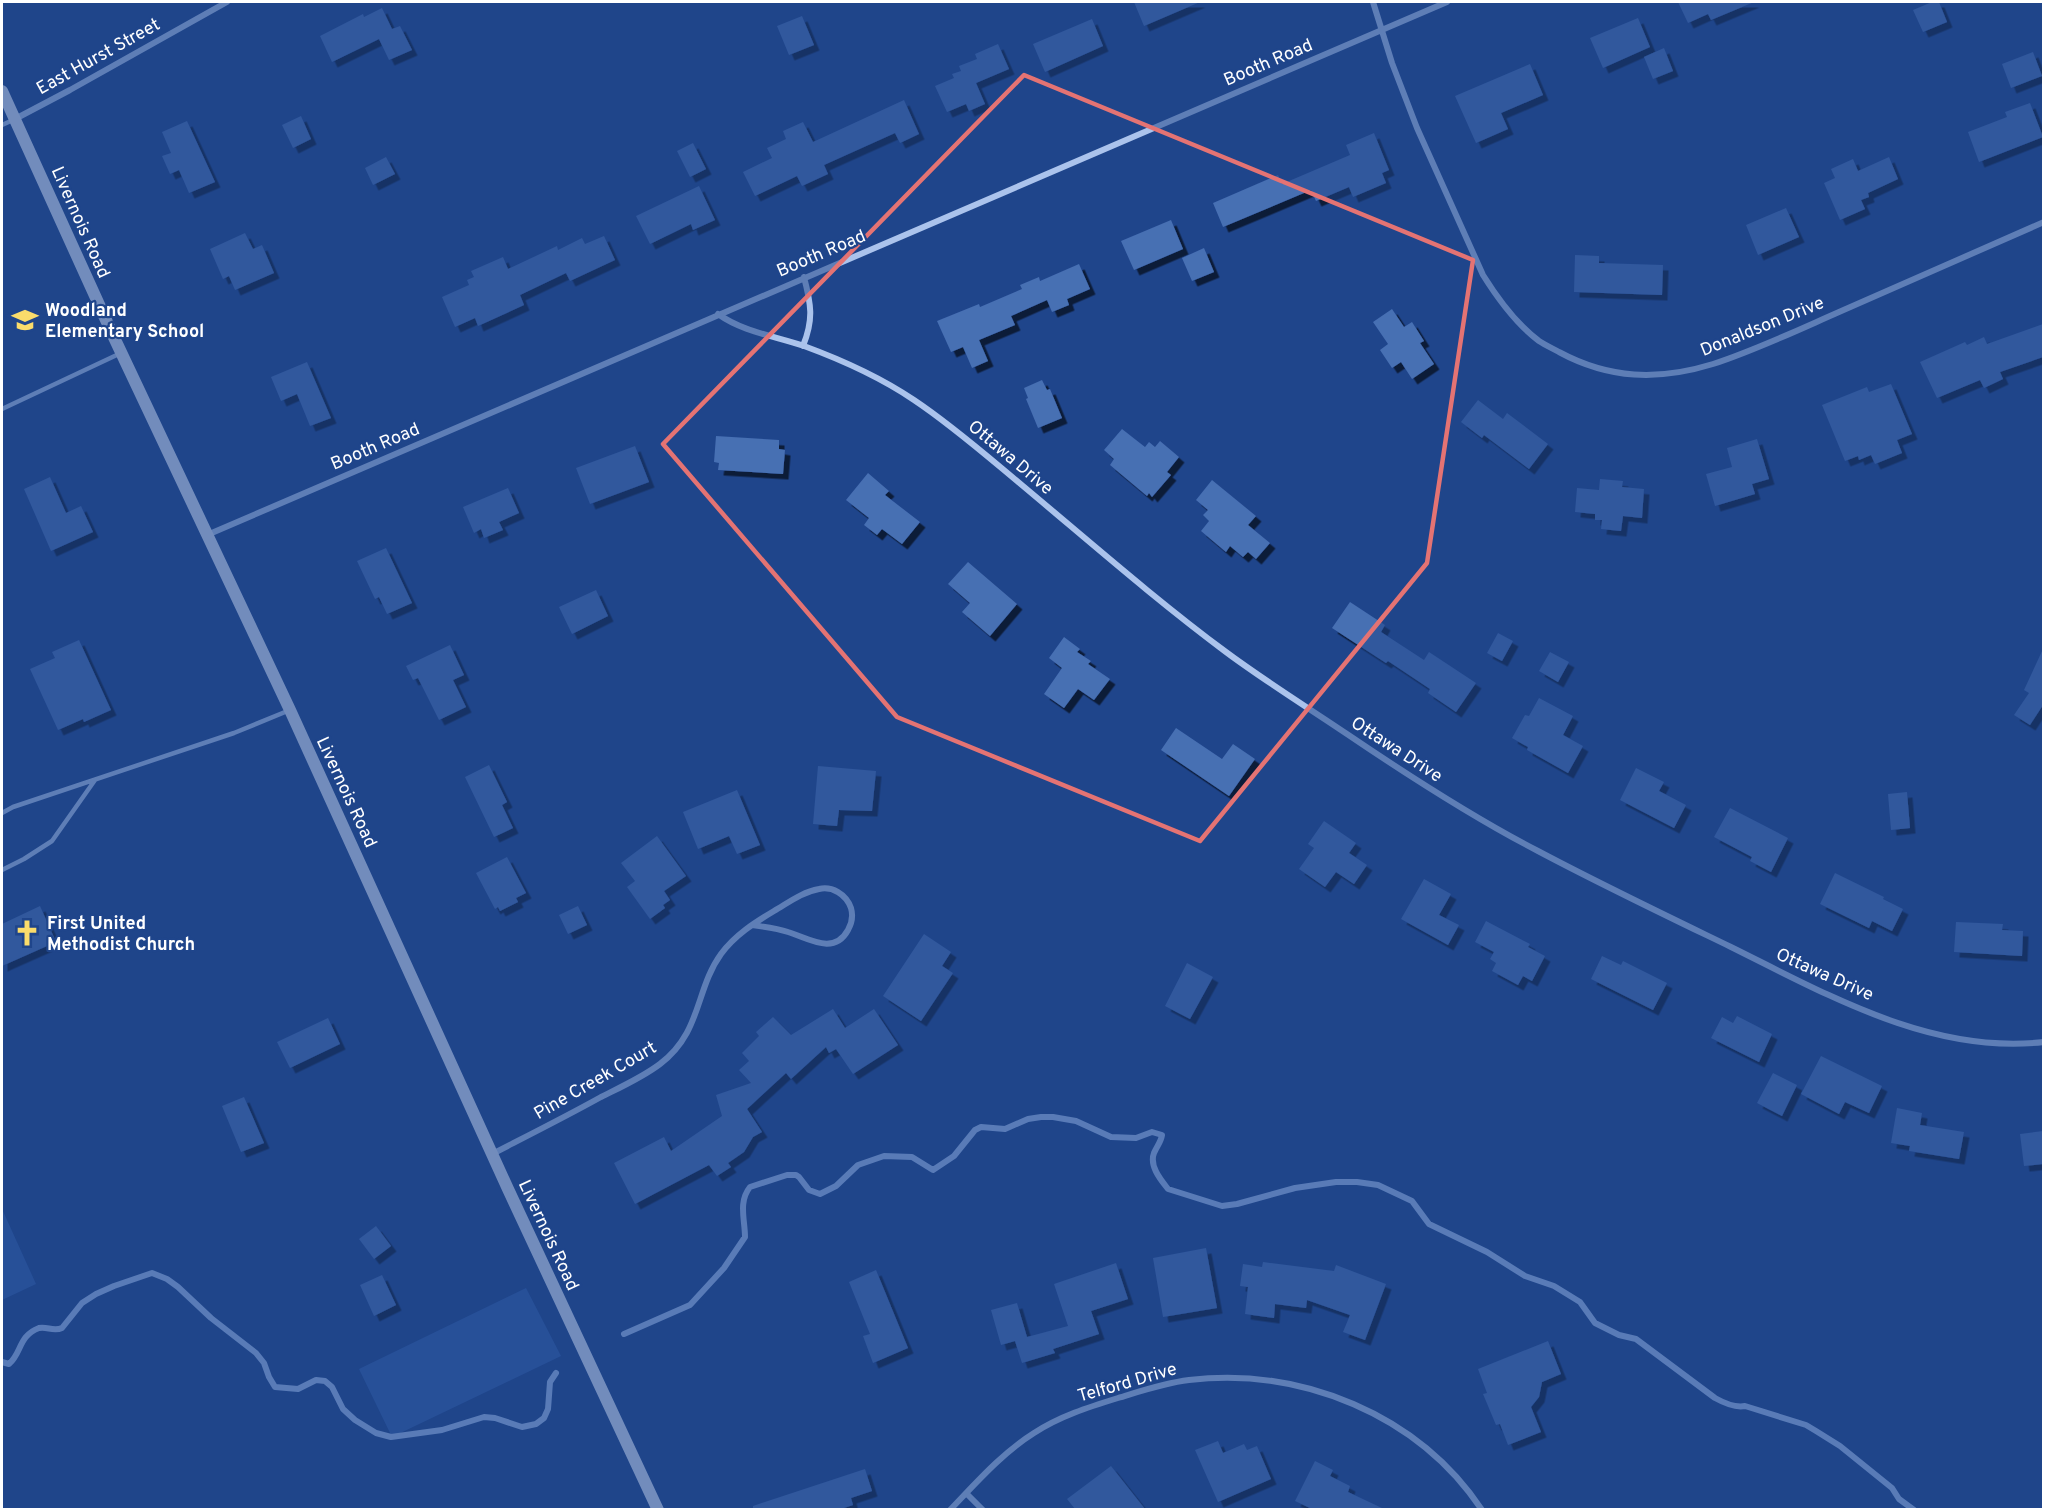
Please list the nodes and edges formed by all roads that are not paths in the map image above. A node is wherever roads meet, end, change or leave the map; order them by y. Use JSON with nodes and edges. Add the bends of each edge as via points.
{"nodes":[{"id":1,"x":227,"y":2,"type":"edge"},
{"id":2,"x":1373,"y":2,"type":"edge"},
{"id":3,"x":1447,"y":2,"type":"edge"},
{"id":4,"x":1382,"y":29,"type":"junction"},
{"id":5,"x":2,"y":91,"type":"edge"},
{"id":6,"x":15,"y":119,"type":"junction"},
{"id":7,"x":2,"y":125,"type":"edge"},
{"id":8,"x":2043,"y":222,"type":"edge"},
{"id":9,"x":804,"y":277,"type":"junction"},
{"id":10,"x":718,"y":314,"type":"junction"},
{"id":11,"x":803,"y":346,"type":"junction"},
{"id":12,"x":121,"y":353,"type":"junction"},
{"id":13,"x":2,"y":409,"type":"edge"},
{"id":14,"x":207,"y":535,"type":"junction"},
{"id":15,"x":290,"y":710,"type":"junction"},
{"id":16,"x":95,"y":780,"type":"junction"},
{"id":17,"x":13,"y":807,"type":"junction"},
{"id":18,"x":2,"y":808,"type":"edge"},
{"id":19,"x":2,"y":813,"type":"edge"},
{"id":20,"x":2,"y":870,"type":"edge"},
{"id":21,"x":752,"y":925,"type":"junction"},
{"id":22,"x":2043,"y":1042,"type":"edge"},
{"id":23,"x":492,"y":1154,"type":"junction"},
{"id":24,"x":966,"y":1493,"type":"junction"},
{"id":25,"x":658,"y":1509,"type":"edge"},
{"id":26,"x":950,"y":1509,"type":"edge"},
{"id":27,"x":983,"y":1509,"type":"edge"},
{"id":28,"x":1482,"y":1509,"type":"edge"}],
"edges":[{"from":1,"to":6,"type":"street","name":"East Hurst Street"},
{"from":2,"to":4,"type":"street","name":"Donaldson Drive"},
{"from":3,"to":4,"type":"street","name":"Booth Road"},
{"from":4,"to":8,"type":"street","name":"Donaldson Drive","via":[[1437,176],[1492,290],[1539,341],[1604,371],[1657,375],[1713,364]]},
{"from":4,"to":9,"type":"street","name":"Booth Road"},
{"from":5,"to":6,"type":"street","name":"Livernois Road"},
{"from":6,"to":7,"type":"lane"},
{"from":6,"to":12,"type":"street","name":"Livernois Road"},
{"from":9,"to":10,"type":"street","name":"Booth Road"},
{"from":9,"to":11,"type":"street","via":[[812,319]]},
{"from":10,"to":11,"type":"street","name":"Ottawa Drive","via":[[738,326]]},
{"from":10,"to":14,"type":"street","name":"Booth Road"},
{"from":11,"to":22,"type":"street","name":"Ottawa Drive","via":[[873,376],[931,412],[1231,656],[1380,756],[1536,850],[1854,1006],[1969,1042]]},
{"from":12,"to":13,"type":"lane"},
{"from":12,"to":14,"type":"street","name":"Livernois Road"},
{"from":14,"to":15,"type":"street","name":"Livernois Road"},
{"from":15,"to":16,"type":"lane"},
{"from":15,"to":23,"type":"street","name":"Livernois Road"},
{"from":16,"to":17,"type":"lane"},
{"from":16,"to":20,"type":"lane","via":[[52,841]]},
{"from":17,"to":18,"type":"lane"},
{"from":17,"to":19,"type":"lane"},
{"from":21,"to":21,"type":"street","name":"Pine Creek Court","via":[[800,896],[822,888],[840,893],[848,901],[852,917],[844,936],[825,945],[778,929]]},
{"from":21,"to":23,"type":"street","name":"Pine Creek Court","via":[[721,954],[690,1029],[660,1064]]},
{"from":23,"to":25,"type":"street","name":"Livernois Road"},
{"from":24,"to":26,"type":"street","name":"Telford Drive"},
{"from":24,"to":27,"type":"street"},
{"from":24,"to":28,"type":"street","name":"Telford Drive","via":[[1007,1453],[1058,1419],[1167,1384],[1237,1378],[1288,1382],[1364,1408],[1425,1447]]}]}
